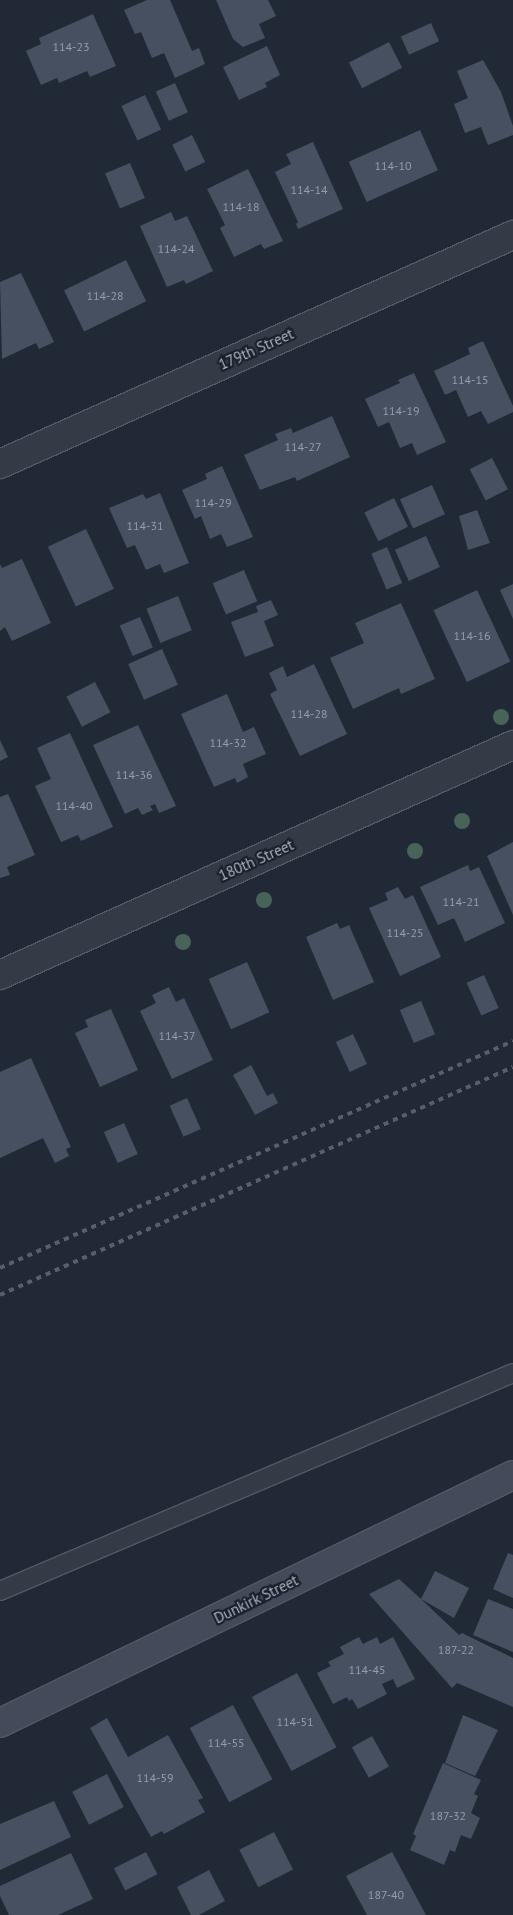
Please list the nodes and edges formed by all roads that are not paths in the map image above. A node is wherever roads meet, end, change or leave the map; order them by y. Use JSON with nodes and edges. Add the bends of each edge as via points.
{"nodes":[{"id":1,"x":513,"y":235,"type":"edge"},
{"id":2,"x":0,"y":464,"type":"edge"},
{"id":3,"x":513,"y":745,"type":"edge"},
{"id":4,"x":0,"y":975,"type":"edge"},
{"id":5,"x":513,"y":1373,"type":"edge"},
{"id":6,"x":513,"y":1475,"type":"edge"},
{"id":7,"x":0,"y":1591,"type":"edge"},
{"id":8,"x":0,"y":1723,"type":"edge"}],
"edges":[{"from":1,"to":2,"type":"street","name":"179th Street"},
{"from":3,"to":4,"type":"street","name":"180th Street"},
{"from":5,"to":7,"type":"lane"},
{"from":6,"to":8,"type":"main road","name":"Dunkirk Street"}]}
